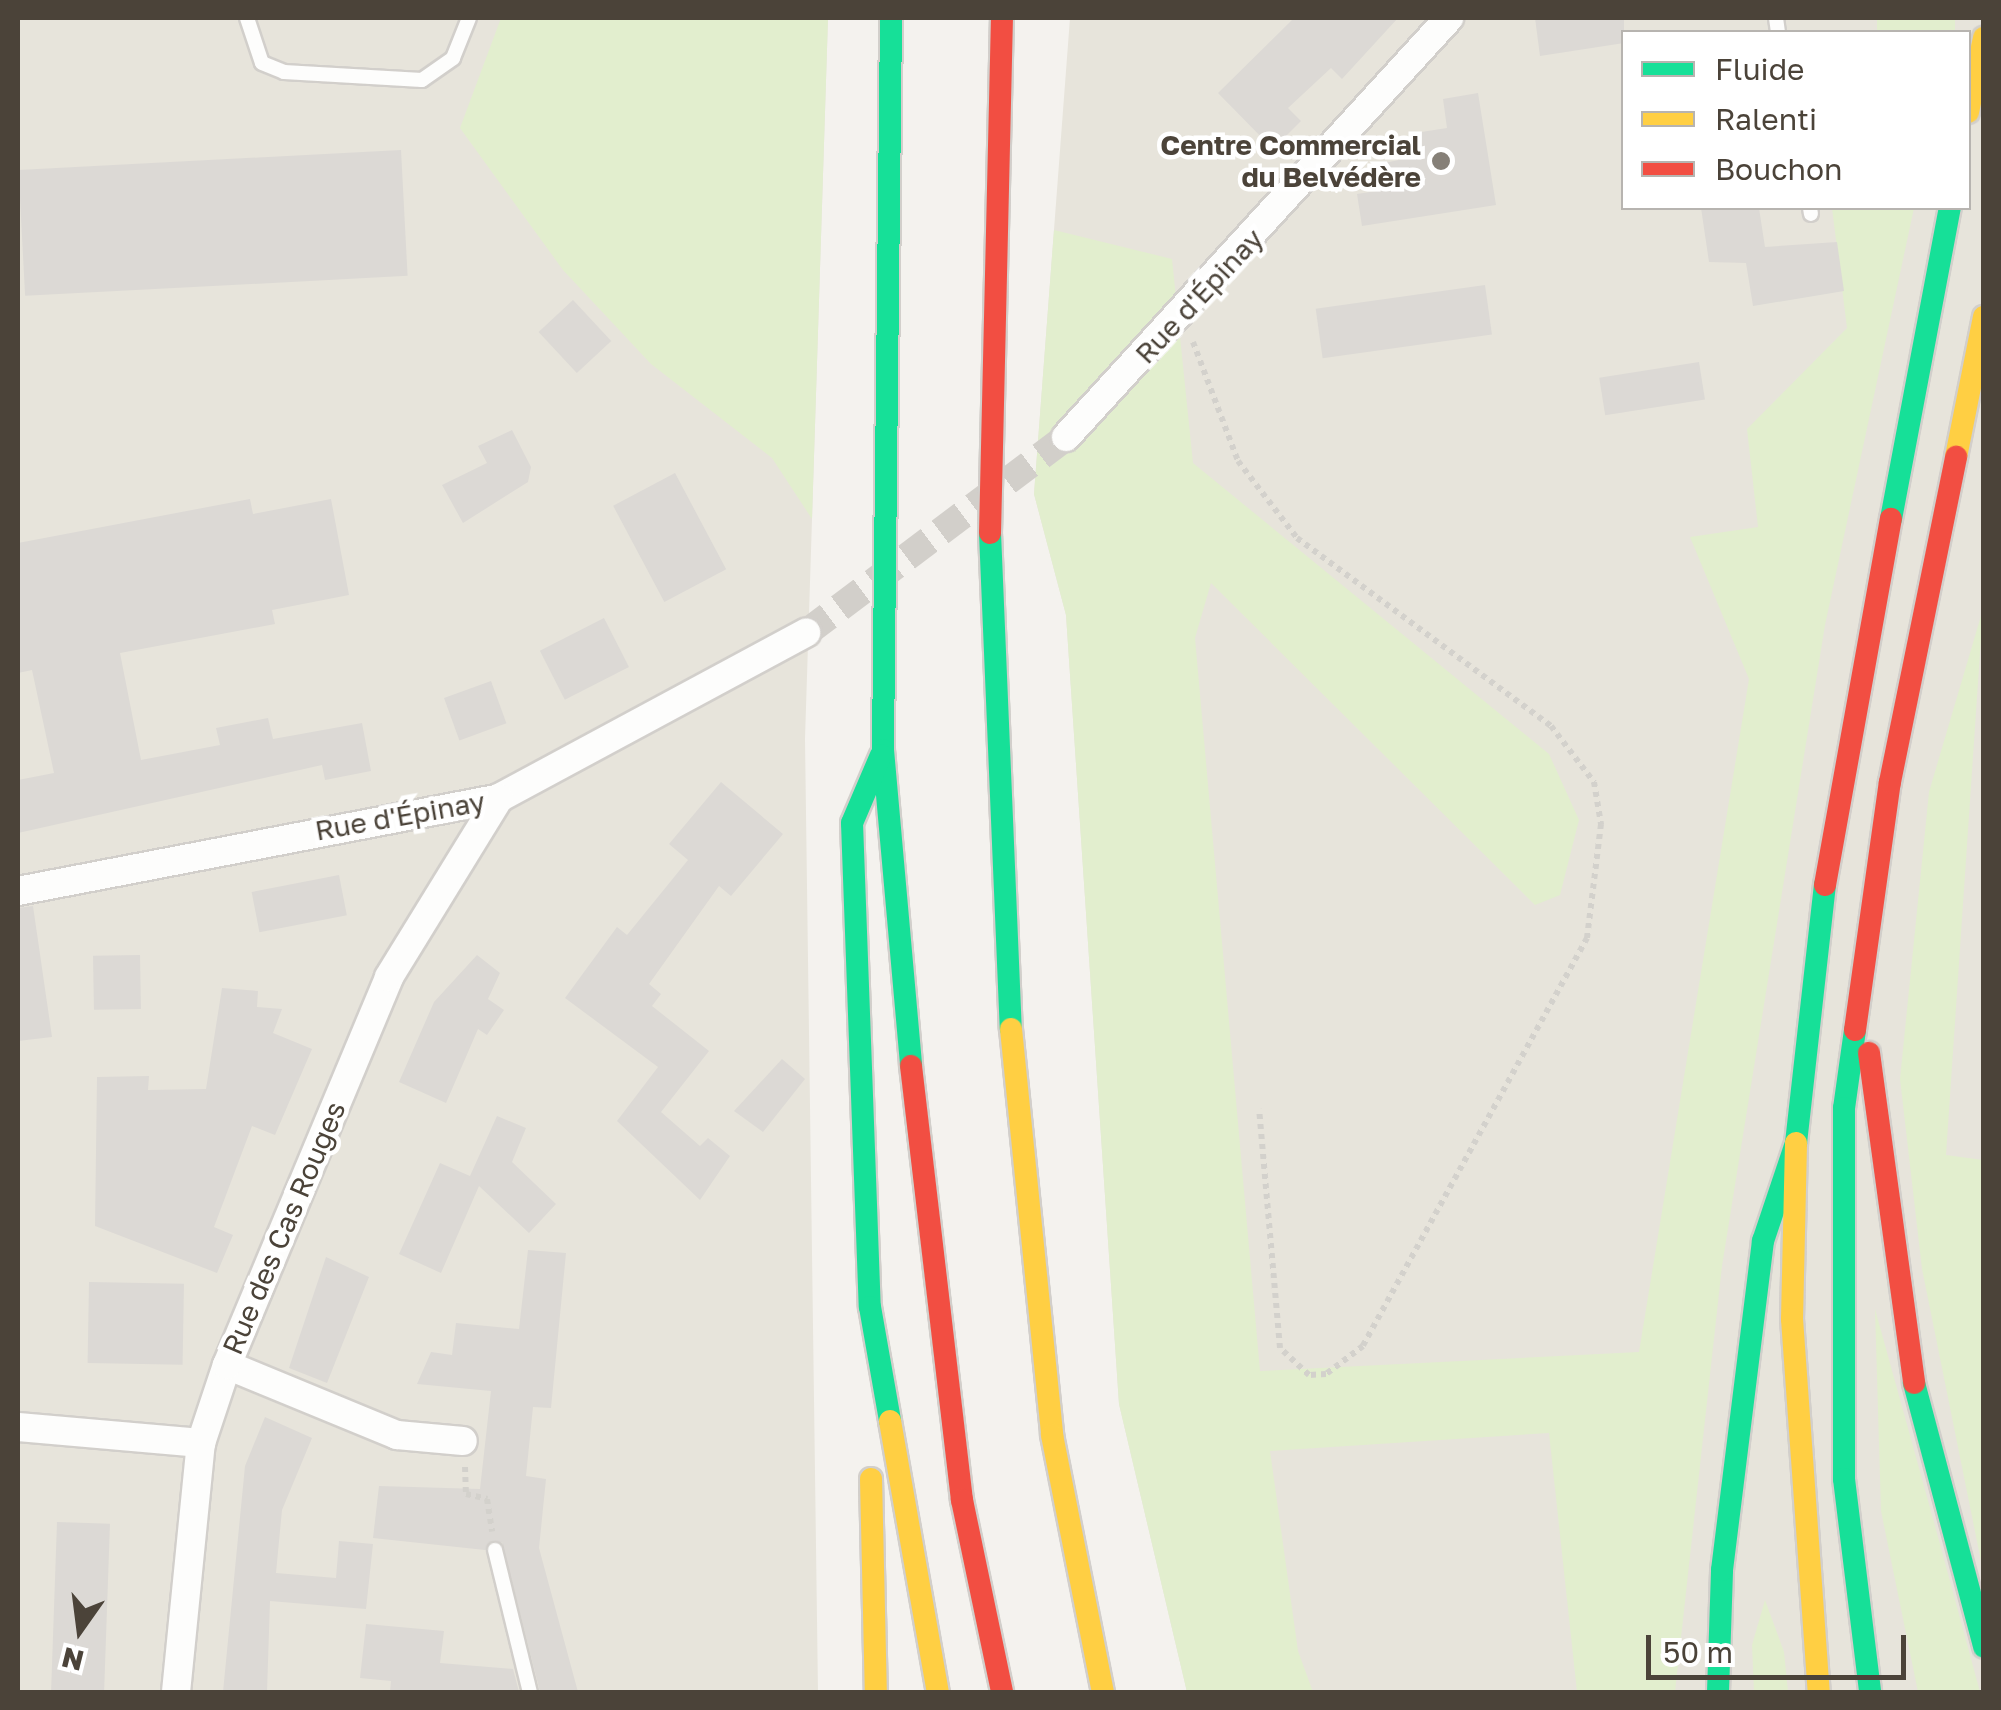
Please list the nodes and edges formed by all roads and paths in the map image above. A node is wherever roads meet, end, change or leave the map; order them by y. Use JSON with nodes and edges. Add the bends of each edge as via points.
{"nodes":[{"id":1,"x":247,"y":18,"type":"edge"},
{"id":2,"x":469,"y":18,"type":"edge"},
{"id":3,"x":891,"y":18,"type":"edge"},
{"id":4,"x":1002,"y":18,"type":"edge"},
{"id":5,"x":1449,"y":18,"type":"edge"},
{"id":6,"x":1984,"y":38,"type":"edge"},
{"id":7,"x":1971,"y":98,"type":"edge"},
{"id":8,"x":1950,"y":210,"type":"edge"},
{"id":9,"x":1184,"y":312,"type":"junction"},
{"id":10,"x":1984,"y":317,"type":"edge"},
{"id":11,"x":1066,"y":438,"type":"tunnel mouth"},
{"id":12,"x":806,"y":633,"type":"tunnel mouth"},
{"id":13,"x":883,"y":750,"type":"junction"},
{"id":14,"x":498,"y":798,"type":"junction"},
{"id":15,"x":18,"y":891,"type":"edge"},
{"id":16,"x":1854,"y":1020,"type":"junction"},
{"id":17,"x":1259,"y":1109,"type":"dead end"},
{"id":18,"x":1796,"y":1143,"type":"junction"},
{"id":19,"x":227,"y":1365,"type":"junction"},
{"id":20,"x":18,"y":1427,"type":"edge"},
{"id":21,"x":888,"y":1432,"type":"junction"},
{"id":22,"x":464,"y":1441,"type":"joint"},
{"id":23,"x":201,"y":1443,"type":"junction"},
{"id":24,"x":494,"y":1550,"type":"joint"},
{"id":25,"x":1984,"y":1647,"type":"edge"},
{"id":26,"x":176,"y":1692,"type":"edge"},
{"id":27,"x":530,"y":1692,"type":"edge"},
{"id":28,"x":876,"y":1692,"type":"edge"},
{"id":29,"x":938,"y":1692,"type":"edge"},
{"id":30,"x":1002,"y":1692,"type":"edge"},
{"id":31,"x":1103,"y":1692,"type":"edge"},
{"id":32,"x":1718,"y":1692,"type":"edge"},
{"id":33,"x":1820,"y":1692,"type":"edge"},
{"id":34,"x":1870,"y":1692,"type":"edge"}],
"edges":[{"from":1,"to":2,"type":"lane","via":[[262,62],[284,72],[422,80],[452,58]]},
{"from":3,"to":13,"type":"main road"},
{"from":4,"to":31,"type":"main road","via":[[988,635],[1014,1100],[1052,1435]]},
{"from":5,"to":9,"type":"street","name":"Rue d'Épinay"},
{"from":6,"to":7,"type":"main road"},
{"from":8,"to":18,"type":"main road","via":[[1830,845]]},
{"from":9,"to":11,"type":"street","name":"Rue d'Épinay"},
{"from":9,"to":17,"type":"path","via":[[1238,461],[1297,538],[1551,726],[1594,782],[1601,824],[1587,938],[1363,1346],[1326,1374],[1309,1375],[1280,1348]]},
{"from":10,"to":16,"type":"main road","via":[[1890,782]]},
{"from":12,"to":14,"type":"street","name":"Rue d'Épinay"},
{"from":13,"to":21,"type":"main road","via":[[852,823],[870,1307]]},
{"from":13,"to":30,"type":"main road","via":[[922,1192],[962,1500]]},
{"from":14,"to":15,"type":"street","name":"Rue d'Épinay"},
{"from":14,"to":19,"type":"street","name":"Rue des Cas Rouges","via":[[388,977]]},
{"from":16,"to":25,"type":"main road","via":[[1878,1072],[1885,1228],[1903,1342]]},
{"from":16,"to":34,"type":"main road","via":[[1842,1166],[1844,1459]]},
{"from":18,"to":32,"type":"main road","via":[[1762,1241],[1722,1570]]},
{"from":18,"to":33,"type":"main road","via":[[1792,1319]]},
{"from":19,"to":22,"type":"street","via":[[397,1435]]},
{"from":19,"to":23,"type":"street","name":"Rue des Cas Rouges"},
{"from":20,"to":23,"type":"street"},
{"from":21,"to":28,"type":"main road","via":[[871,1474]]},
{"from":21,"to":29,"type":"main road"},
{"from":22,"to":24,"type":"path","via":[[466,1494],[487,1499]]},
{"from":23,"to":26,"type":"street","name":"Rue des Cas Rouges"},
{"from":24,"to":27,"type":"lane"}]}
